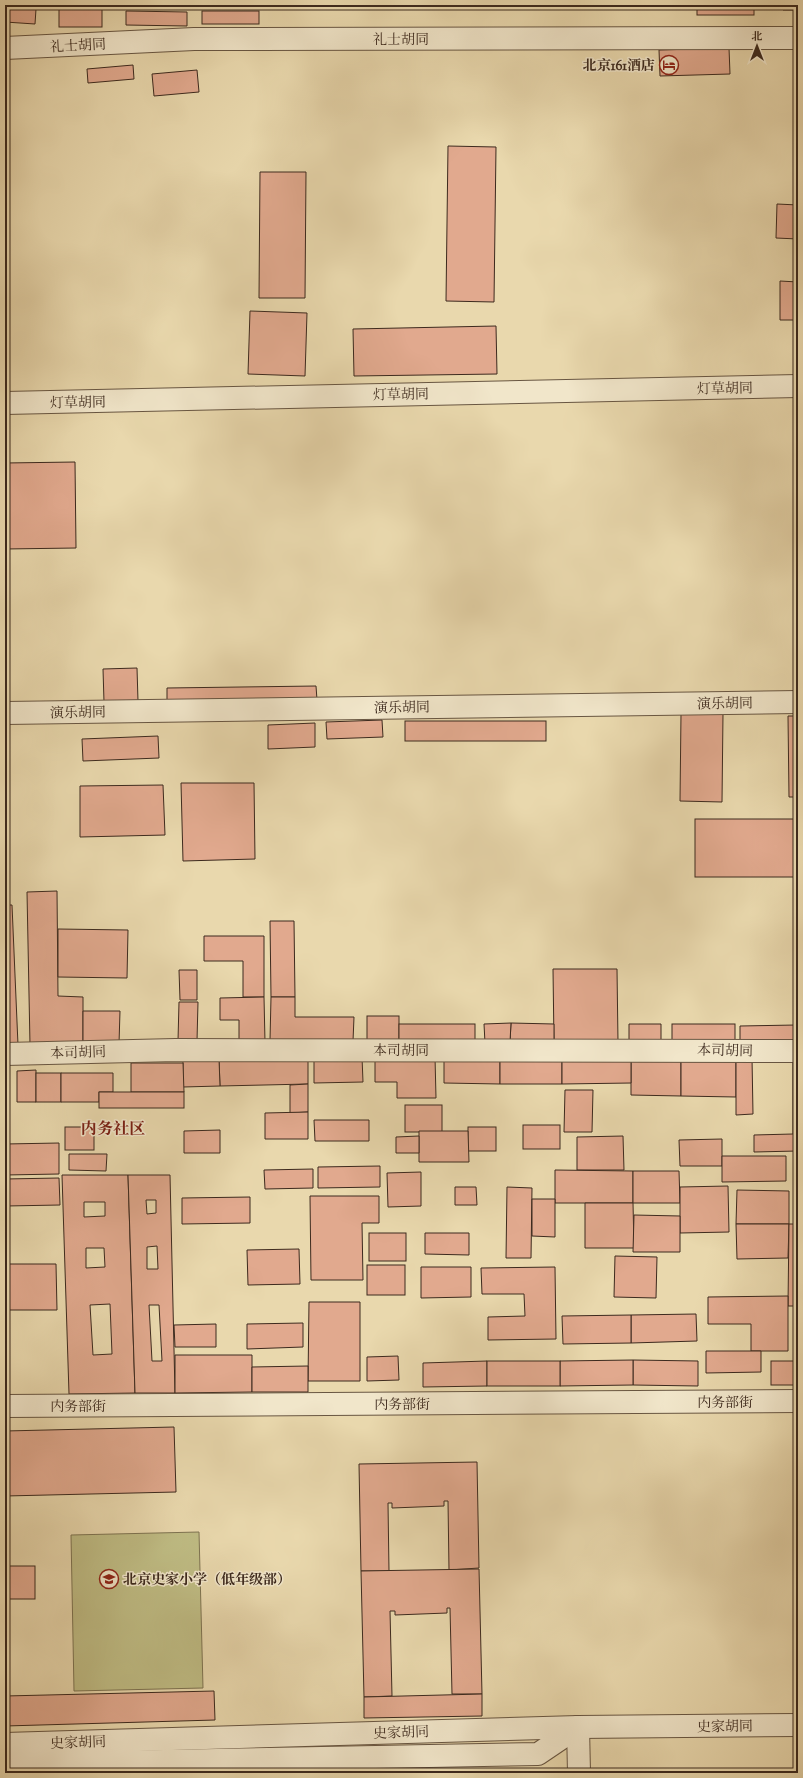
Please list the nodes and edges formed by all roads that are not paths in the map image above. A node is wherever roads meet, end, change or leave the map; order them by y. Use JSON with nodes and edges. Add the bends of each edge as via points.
{"nodes":[{"id":1,"x":798,"y":38,"type":"edge"},
{"id":2,"x":5,"y":48,"type":"edge"},
{"id":3,"x":798,"y":386,"type":"edge"},
{"id":4,"x":5,"y":404,"type":"edge"},
{"id":5,"x":798,"y":702,"type":"edge"},
{"id":6,"x":5,"y":712,"type":"edge"},
{"id":7,"x":798,"y":1051,"type":"edge"},
{"id":8,"x":5,"y":1054,"type":"edge"},
{"id":9,"x":798,"y":1401,"type":"edge"},
{"id":10,"x":5,"y":1406,"type":"edge"},
{"id":11,"x":798,"y":1725,"type":"edge"},
{"id":12,"x":578,"y":1727,"type":"junction"},
{"id":13,"x":5,"y":1744,"type":"edge"},
{"id":14,"x":5,"y":1764,"type":"edge"},
{"id":15,"x":579,"y":1773,"type":"edge"}],
"edges":[{"from":1,"to":2,"type":"street","name":"礼士胡同","via":[[194,39]]},
{"from":3,"to":4,"type":"street","name":"灯草胡同"},
{"from":5,"to":6,"type":"street","name":"演乐胡同"},
{"from":7,"to":8,"type":"street","name":"本司胡同","via":[[176,1050]]},
{"from":9,"to":10,"type":"street","name":"内务部街"},
{"from":11,"to":12,"type":"street","name":"史家胡同"},
{"from":12,"to":13,"type":"street","name":"史家胡同"},
{"from":12,"to":14,"type":"street","via":[[538,1754]]},
{"from":12,"to":15,"type":"street"}]}
